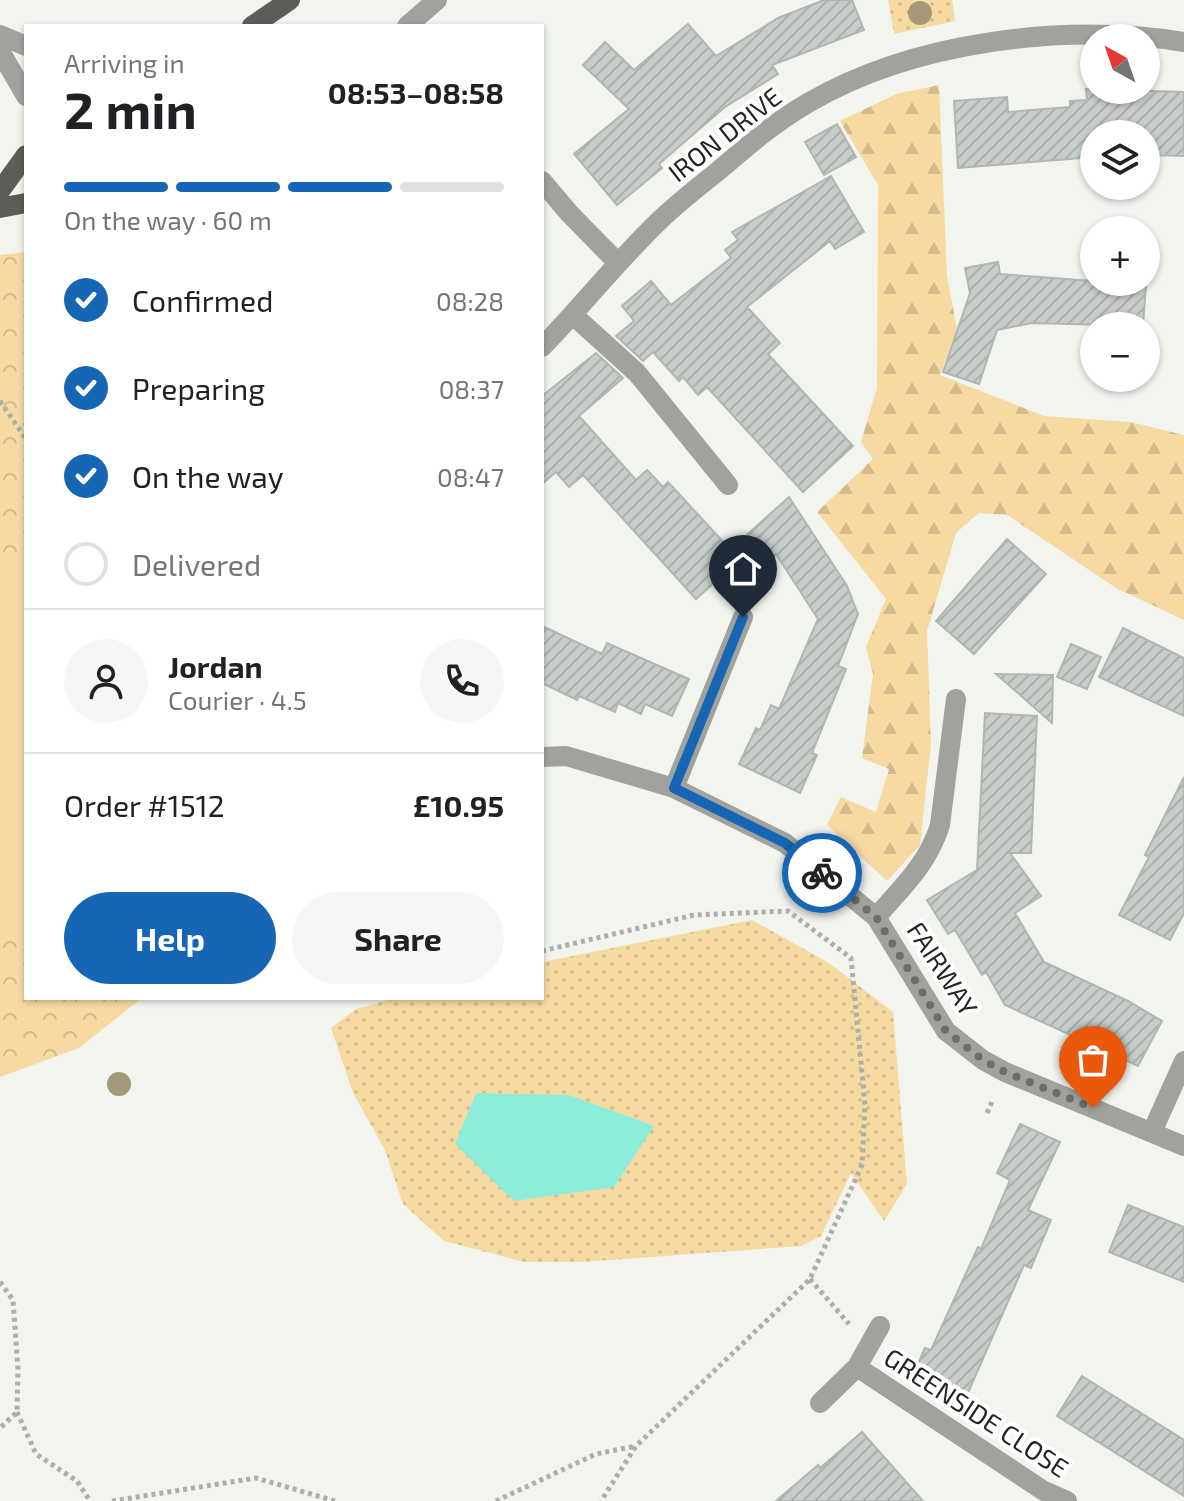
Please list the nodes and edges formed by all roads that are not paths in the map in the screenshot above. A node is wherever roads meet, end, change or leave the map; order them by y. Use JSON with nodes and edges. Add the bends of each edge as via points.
{"nodes":[{"id":1,"x":290,"y":0,"type":"edge"},
{"id":2,"x":433,"y":13,"type":"edge"},
{"id":3,"x":255,"y":24,"type":"edge"},
{"id":4,"x":411,"y":24,"type":"edge"},
{"id":5,"x":0,"y":35,"type":"edge"},
{"id":6,"x":1184,"y":42,"type":"edge"},
{"id":7,"x":24,"y":45,"type":"edge"},
{"id":8,"x":0,"y":51,"type":"edge"},
{"id":9,"x":24,"y":93,"type":"edge"},
{"id":10,"x":24,"y":158,"type":"edge"},
{"id":11,"x":544,"y":183,"type":"edge"},
{"id":12,"x":0,"y":191,"type":"edge"},
{"id":13,"x":24,"y":203,"type":"edge"},
{"id":14,"x":0,"y":208,"type":"edge"},
{"id":15,"x":618,"y":263,"type":"junction"},
{"id":16,"x":573,"y":315,"type":"junction"},
{"id":17,"x":544,"y":345,"type":"edge"},
{"id":18,"x":728,"y":485,"type":"dead end"},
{"id":19,"x":743,"y":617,"type":"dead end"},
{"id":20,"x":956,"y":699,"type":"dead end"},
{"id":21,"x":544,"y":757,"type":"edge"},
{"id":22,"x":674,"y":788,"type":"junction"},
{"id":23,"x":876,"y":917,"type":"junction"},
{"id":24,"x":1184,"y":1061,"type":"edge"},
{"id":25,"x":1152,"y":1132,"type":"junction"},
{"id":26,"x":1184,"y":1146,"type":"edge"},
{"id":27,"x":880,"y":1326,"type":"dead end"},
{"id":28,"x":857,"y":1367,"type":"junction"},
{"id":29,"x":820,"y":1403,"type":"dead end"},
{"id":30,"x":1067,"y":1501,"type":"edge"}],
"edges":[{"from":1,"to":3,"type":"main road"},
{"from":2,"to":4,"type":"street"},
{"from":5,"to":7,"type":"street"},
{"from":6,"to":15,"type":"street","name":"IRON DRIVE","via":[[1145,36],[1061,36],[970,44],[889,65],[771,127],[662,218]]},
{"from":8,"to":9,"type":"street"},
{"from":10,"to":12,"type":"main road"},
{"from":11,"to":15,"type":"street"},
{"from":13,"to":14,"type":"main road"},
{"from":15,"to":16,"type":"street","name":"IRON DRIVE"},
{"from":16,"to":17,"type":"street","name":"IRON DRIVE"},
{"from":16,"to":18,"type":"street","via":[[637,373]]},
{"from":19,"to":22,"type":"street"},
{"from":20,"to":23,"type":"street","name":"FAIRWAY","via":[[935,843]]},
{"from":21,"to":22,"type":"street","name":"FAIRWAY","via":[[566,756]]},
{"from":22,"to":23,"type":"street","name":"FAIRWAY","via":[[785,843]]},
{"from":23,"to":25,"type":"street","name":"FAIRWAY","via":[[946,1031],[983,1060]]},
{"from":24,"to":25,"type":"street"},
{"from":25,"to":26,"type":"street","name":"FAIRWAY"},
{"from":27,"to":28,"type":"street","name":"GREENSIDE CLOSE"},
{"from":28,"to":29,"type":"street","name":"GREENSIDE CLOSE"},
{"from":28,"to":30,"type":"street","name":"GREENSIDE CLOSE"}]}
